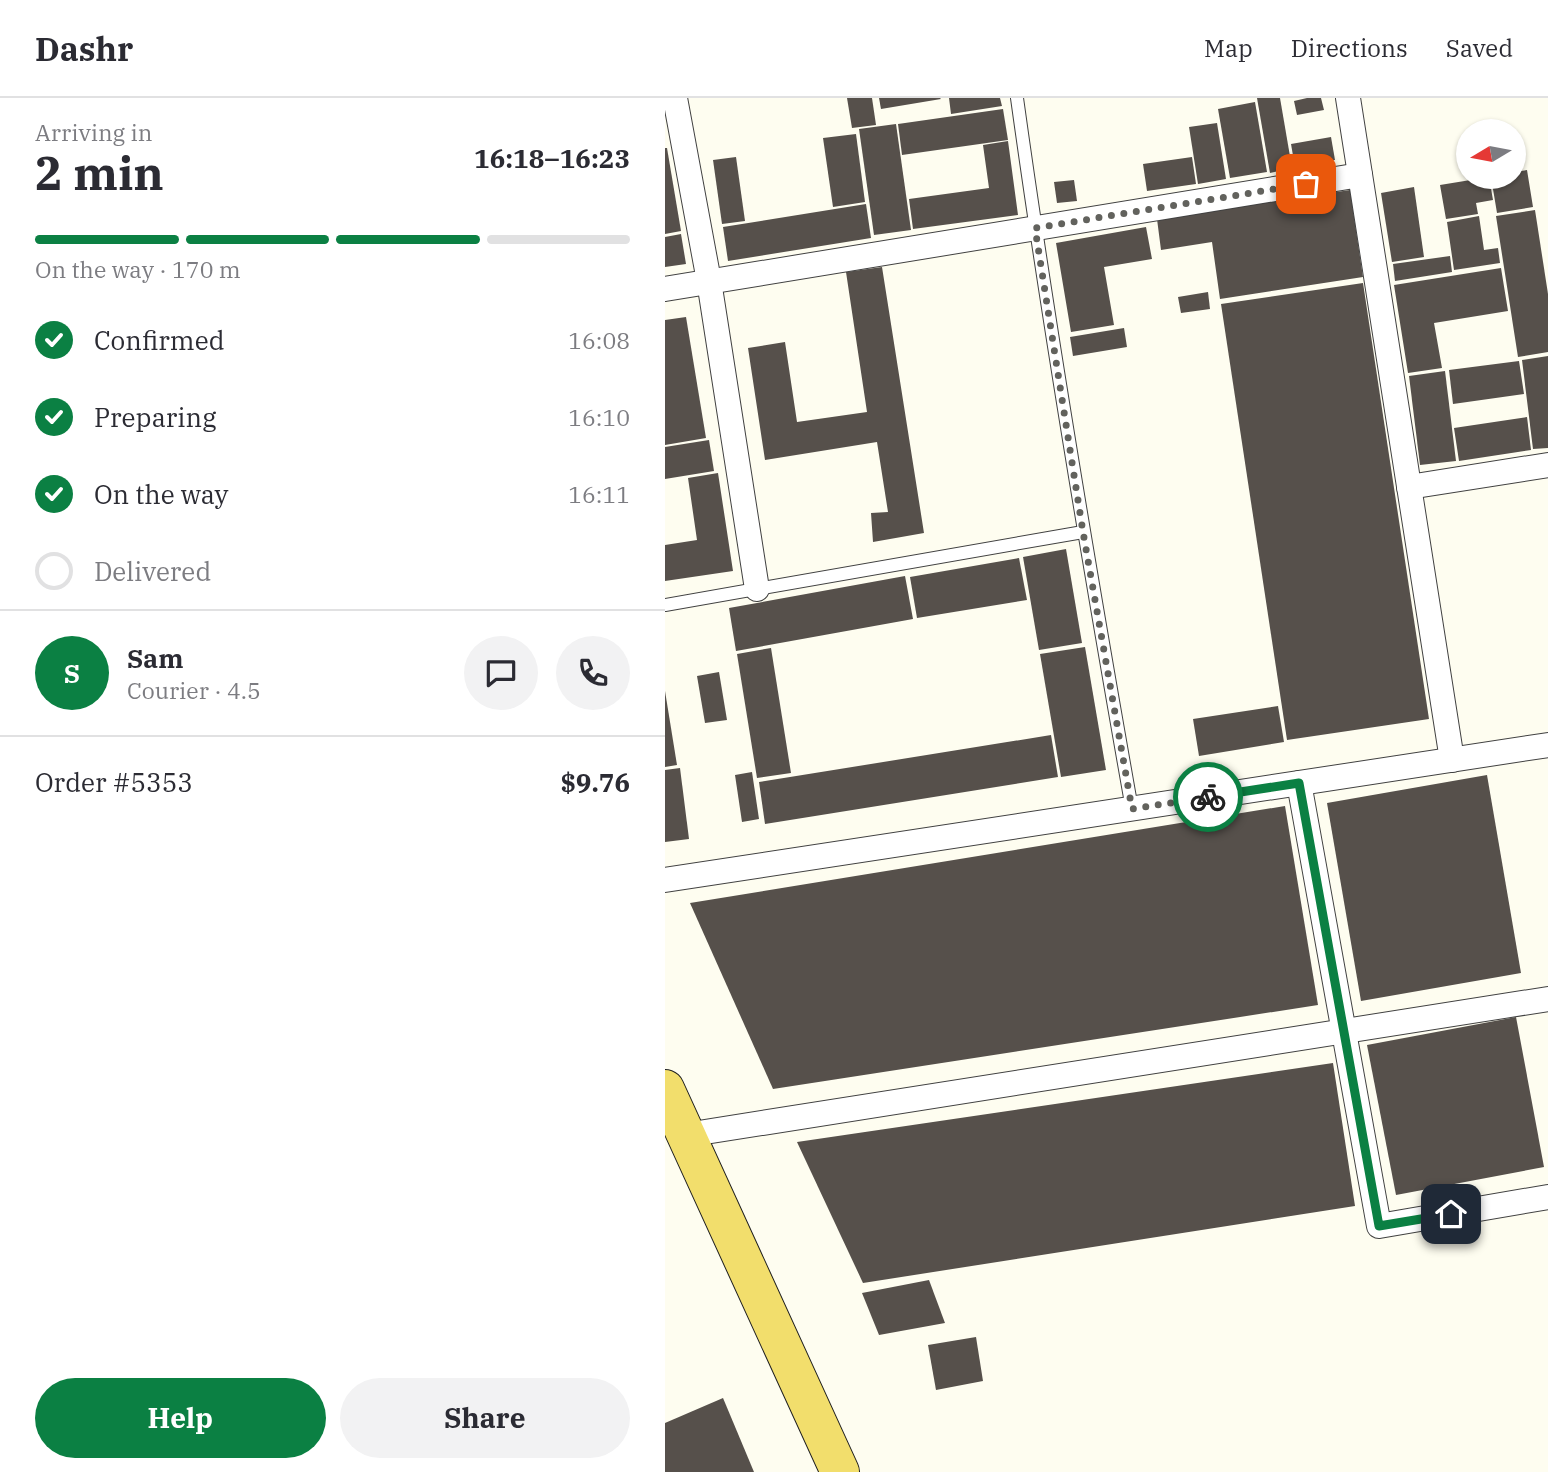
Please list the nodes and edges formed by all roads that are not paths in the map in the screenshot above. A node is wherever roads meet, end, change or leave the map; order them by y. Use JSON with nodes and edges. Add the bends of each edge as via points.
{"nodes":[{"id":1,"x":675,"y":98,"type":"edge"},
{"id":2,"x":1017,"y":98,"type":"edge"},
{"id":3,"x":1348,"y":98,"type":"edge"},
{"id":4,"x":1360,"y":175,"type":"junction"},
{"id":5,"x":1035,"y":228,"type":"junction"},
{"id":6,"x":709,"y":281,"type":"junction"},
{"id":7,"x":665,"y":289,"type":"edge"},
{"id":8,"x":1548,"y":465,"type":"edge"},
{"id":9,"x":1409,"y":487,"type":"junction"},
{"id":10,"x":1083,"y":532,"type":"junction"},
{"id":11,"x":757,"y":589,"type":"junction"},
{"id":12,"x":665,"y":605,"type":"edge"},
{"id":13,"x":1548,"y":745,"type":"edge"},
{"id":14,"x":1452,"y":760,"type":"junction"},
{"id":15,"x":1299,"y":783,"type":"junction"},
{"id":16,"x":1132,"y":809,"type":"junction"},
{"id":17,"x":665,"y":880,"type":"edge"},
{"id":18,"x":1548,"y":999,"type":"edge"},
{"id":19,"x":1343,"y":1031,"type":"junction"},
{"id":20,"x":665,"y":1089,"type":"edge"},
{"id":21,"x":686,"y":1135,"type":"junction"},
{"id":22,"x":1548,"y":1197,"type":"edge"},
{"id":23,"x":839,"y":1472,"type":"edge"}],
"edges":[{"from":1,"to":6,"type":"street"},
{"from":2,"to":5,"type":"lane"},
{"from":3,"to":4,"type":"street"},
{"from":4,"to":5,"type":"street"},
{"from":4,"to":9,"type":"street"},
{"from":5,"to":6,"type":"street"},
{"from":5,"to":10,"type":"lane"},
{"from":6,"to":7,"type":"street"},
{"from":6,"to":11,"type":"street"},
{"from":8,"to":9,"type":"street"},
{"from":9,"to":14,"type":"street"},
{"from":10,"to":11,"type":"lane"},
{"from":10,"to":16,"type":"lane"},
{"from":11,"to":12,"type":"lane"},
{"from":13,"to":14,"type":"street"},
{"from":14,"to":15,"type":"street"},
{"from":15,"to":16,"type":"street"},
{"from":15,"to":19,"type":"street"},
{"from":16,"to":17,"type":"street"},
{"from":18,"to":19,"type":"street"},
{"from":19,"to":21,"type":"street"},
{"from":19,"to":22,"type":"street","via":[[1379,1226]]},
{"from":20,"to":21,"type":"main road"},
{"from":21,"to":23,"type":"main road"}]}
